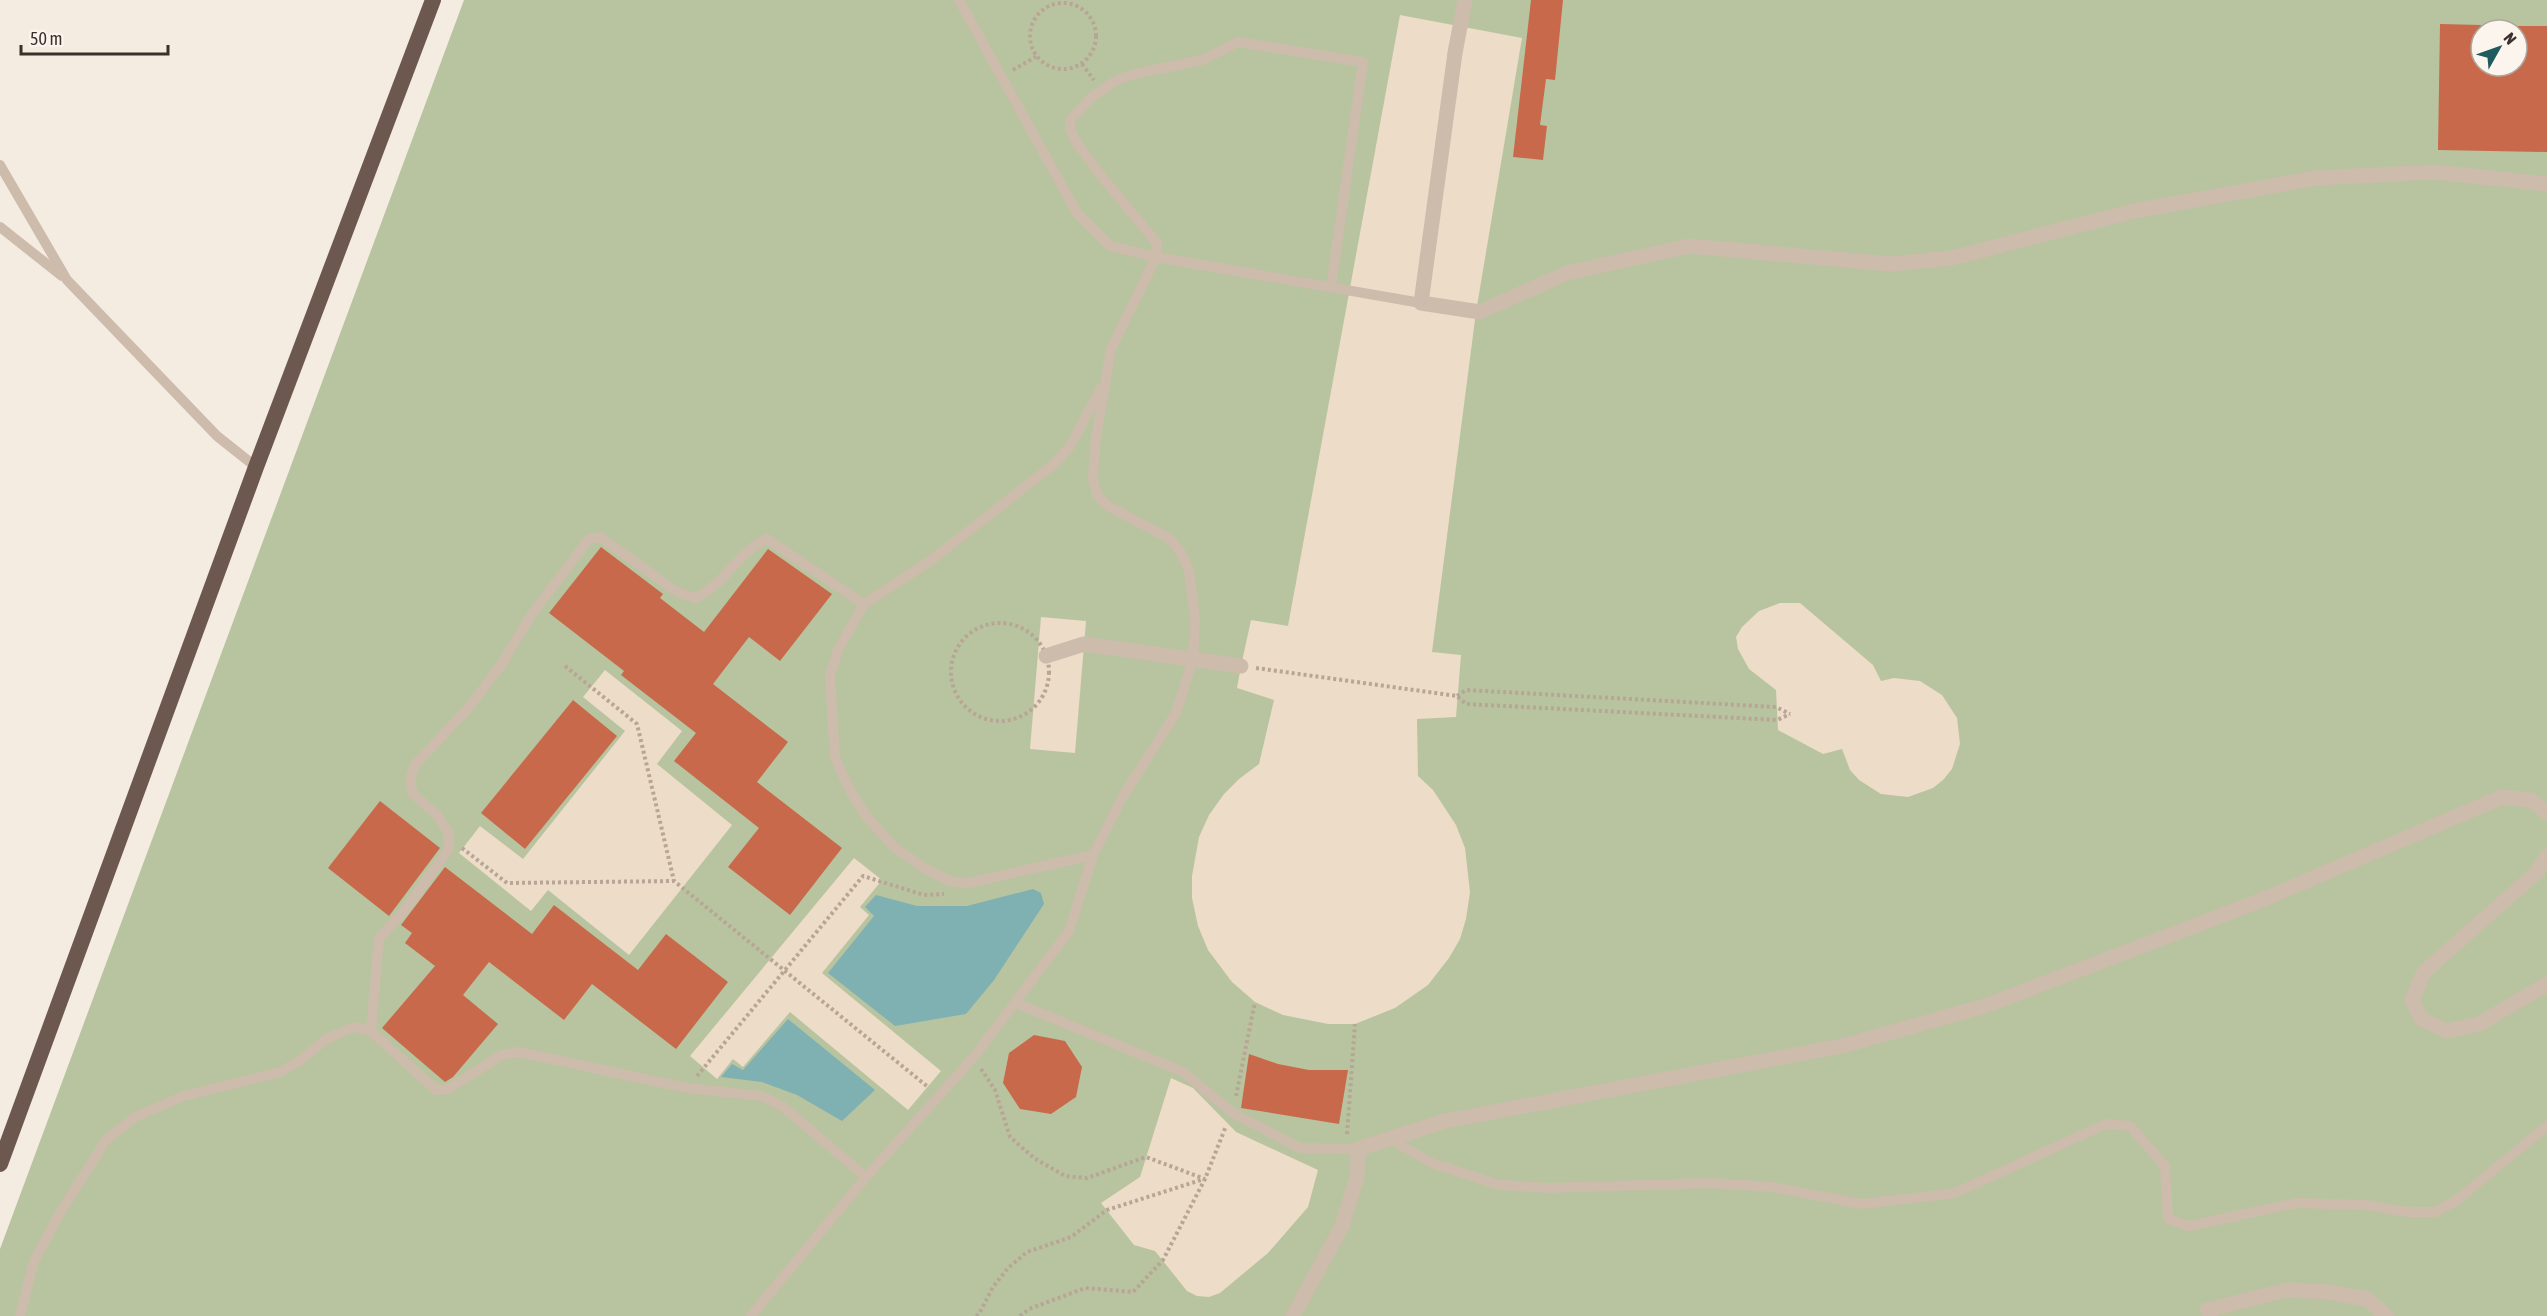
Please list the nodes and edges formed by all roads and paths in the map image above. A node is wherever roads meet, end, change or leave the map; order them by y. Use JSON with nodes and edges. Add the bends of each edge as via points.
{"nodes":[{"id":1,"x":433,"y":0,"type":"edge"},
{"id":2,"x":959,"y":0,"type":"edge"},
{"id":3,"x":1466,"y":0,"type":"edge"},
{"id":4,"x":1036,"y":56,"type":"junction"},
{"id":5,"x":1002,"y":76,"type":"junction"},
{"id":6,"x":0,"y":165,"type":"edge"},
{"id":7,"x":2547,"y":184,"type":"edge"},
{"id":8,"x":0,"y":227,"type":"edge"},
{"id":9,"x":1156,"y":257,"type":"junction"},
{"id":10,"x":67,"y":280,"type":"junction"},
{"id":11,"x":1331,"y":287,"type":"junction"},
{"id":12,"x":1421,"y":303,"type":"junction"},
{"id":13,"x":1105,"y":380,"type":"junction"},
{"id":14,"x":256,"y":467,"type":"junction"},
{"id":15,"x":864,"y":604,"type":"junction"},
{"id":16,"x":1046,"y":656,"type":"junction"},
{"id":17,"x":1192,"y":659,"type":"junction"},
{"id":18,"x":565,"y":666,"type":"dead end"},
{"id":19,"x":1241,"y":666,"type":"joint"},
{"id":20,"x":1457,"y":696,"type":"junction"},
{"id":21,"x":2547,"y":813,"type":"edge"},
{"id":22,"x":449,"y":849,"type":"junction"},
{"id":23,"x":1093,"y":855,"type":"junction"},
{"id":24,"x":2547,"y":856,"type":"edge"},
{"id":25,"x":674,"y":881,"type":"junction"},
{"id":26,"x":950,"y":881,"type":"junction"},
{"id":27,"x":784,"y":971,"type":"junction"},
{"id":28,"x":2547,"y":984,"type":"edge"},
{"id":29,"x":1255,"y":1002,"type":"dead end"},
{"id":30,"x":1016,"y":1003,"type":"junction"},
{"id":31,"x":1355,"y":1024,"type":"dead end"},
{"id":32,"x":371,"y":1032,"type":"junction"},
{"id":33,"x":973,"y":1058,"type":"junction"},
{"id":34,"x":687,"y":1088,"type":"junction"},
{"id":35,"x":938,"y":1095,"type":"junction"},
{"id":36,"x":1233,"y":1113,"type":"junction"},
{"id":37,"x":2547,"y":1126,"type":"edge"},
{"id":38,"x":1390,"y":1139,"type":"junction"},
{"id":39,"x":1352,"y":1149,"type":"junction"},
{"id":40,"x":0,"y":1164,"type":"edge"},
{"id":41,"x":866,"y":1177,"type":"junction"},
{"id":42,"x":1205,"y":1179,"type":"junction"},
{"id":43,"x":21,"y":1316,"type":"edge"},
{"id":44,"x":751,"y":1316,"type":"edge"},
{"id":45,"x":976,"y":1316,"type":"edge"},
{"id":46,"x":1020,"y":1316,"type":"edge"},
{"id":47,"x":1293,"y":1316,"type":"edge"},
{"id":48,"x":2210,"y":1316,"type":"edge"},
{"id":49,"x":2386,"y":1316,"type":"edge"}],
"edges":[{"from":1,"to":14,"type":"highway"},
{"from":2,"to":5,"type":"lane"},
{"from":3,"to":12,"type":"street","via":[[1455,53]]},
{"from":4,"to":4,"type":"path","via":[[1055,69],[1082,64],[1096,40],[1088,13],[1062,3],[1044,9],[1032,23],[1030,33]]},
{"from":4,"to":5,"type":"path"},
{"from":5,"to":9,"type":"lane","via":[[1077,213],[1110,246]]},
{"from":6,"to":10,"type":"lane"},
{"from":7,"to":12,"type":"street","via":[[2434,172],[2316,178],[2134,211],[1952,258],[1891,264],[1689,246],[1567,273],[1480,312]]},
{"from":8,"to":10,"type":"lane"},
{"from":9,"to":11,"type":"lane"},
{"from":9,"to":11,"type":"lane","via":[[1157,243],[1074,139],[1071,119],[1079,109],[1117,80],[1202,60],[1238,42],[1362,62]]},
{"from":9,"to":13,"type":"lane","via":[[1111,349]]},
{"from":10,"to":14,"type":"lane","via":[[217,436]]},
{"from":11,"to":12,"type":"lane"},
{"from":13,"to":15,"type":"lane","via":[[1069,448],[1053,465],[930,561]]},
{"from":13,"to":17,"type":"lane","via":[[1095,436],[1093,479],[1097,494],[1106,505],[1169,538],[1180,551],[1189,570],[1195,620]]},
{"from":14,"to":40,"type":"highway"},
{"from":15,"to":22,"type":"lane","via":[[767,539],[755,544],[710,591],[695,597],[677,592],[600,537],[589,539],[470,706],[415,765],[410,780],[413,794],[437,815],[448,832]]},
{"from":15,"to":26,"type":"lane","via":[[838,650],[830,675],[835,758],[866,816],[894,847]]},
{"from":16,"to":16,"type":"path","via":[[1024,630],[1002,623],[979,628],[960,643],[955,653],[951,676],[954,688],[966,707],[987,719],[1021,716],[1034,707],[1045,691]]},
{"from":16,"to":17,"type":"street","via":[[1084,644]]},
{"from":17,"to":19,"type":"street"},
{"from":17,"to":23,"type":"lane","via":[[1176,713],[1123,796]]},
{"from":18,"to":25,"type":"path","via":[[637,724]]},
{"from":19,"to":20,"type":"path"},
{"from":20,"to":20,"type":"path","via":[[1466,704],[1777,720],[1790,714],[1776,706],[1466,690]]},
{"from":21,"to":38,"type":"street","via":[[2531,800],[2502,797],[2262,900],[1985,1006],[1842,1046],[1445,1121]]},
{"from":22,"to":25,"type":"path","via":[[463,848],[507,883]]},
{"from":22,"to":32,"type":"lane","via":[[379,938]]},
{"from":23,"to":26,"type":"lane","via":[[968,884]]},
{"from":23,"to":30,"type":"lane","via":[[1069,931]]},
{"from":24,"to":28,"type":"street","via":[[2536,873],[2424,972],[2412,1000],[2421,1019],[2447,1031],[2479,1024]]},
{"from":25,"to":27,"type":"path"},
{"from":26,"to":27,"type":"path","via":[[944,895],[924,894],[863,876]]},
{"from":27,"to":34,"type":"path"},
{"from":27,"to":35,"type":"path"},
{"from":29,"to":36,"type":"path"},
{"from":30,"to":33,"type":"lane"},
{"from":30,"to":36,"type":"lane","via":[[1183,1072]]},
{"from":31,"to":39,"type":"path"},
{"from":32,"to":34,"type":"lane","via":[[436,1090],[448,1089],[502,1055],[519,1052]]},
{"from":32,"to":43,"type":"lane","via":[[354,1027],[326,1039],[280,1071],[184,1096],[135,1117],[106,1140],[34,1261]]},
{"from":33,"to":35,"type":"lane"},
{"from":33,"to":42,"type":"path","via":[[995,1090],[1010,1137],[1034,1158],[1065,1176],[1087,1178],[1146,1157]]},
{"from":34,"to":41,"type":"lane","via":[[761,1096],[772,1101]]},
{"from":35,"to":41,"type":"lane"},
{"from":36,"to":39,"type":"lane","via":[[1300,1148]]},
{"from":36,"to":42,"type":"path"},
{"from":37,"to":38,"type":"lane","via":[[2457,1200],[2435,1212],[2296,1203],[2189,1226],[2168,1219],[2165,1166],[2130,1126],[2106,1124],[1955,1193],[1862,1204],[1772,1186],[1500,1185],[1434,1164]]},
{"from":38,"to":39,"type":"street"},
{"from":39,"to":47,"type":"street","via":[[1357,1177],[1342,1226]]},
{"from":41,"to":44,"type":"lane"},
{"from":42,"to":45,"type":"path","via":[[1107,1210],[1071,1237],[1027,1252],[1008,1268]]},
{"from":42,"to":46,"type":"path","via":[[1163,1260],[1133,1292],[1085,1288]]},
{"from":48,"to":49,"type":"street","via":[[2207,1310],[2286,1290],[2367,1299]]}]}
